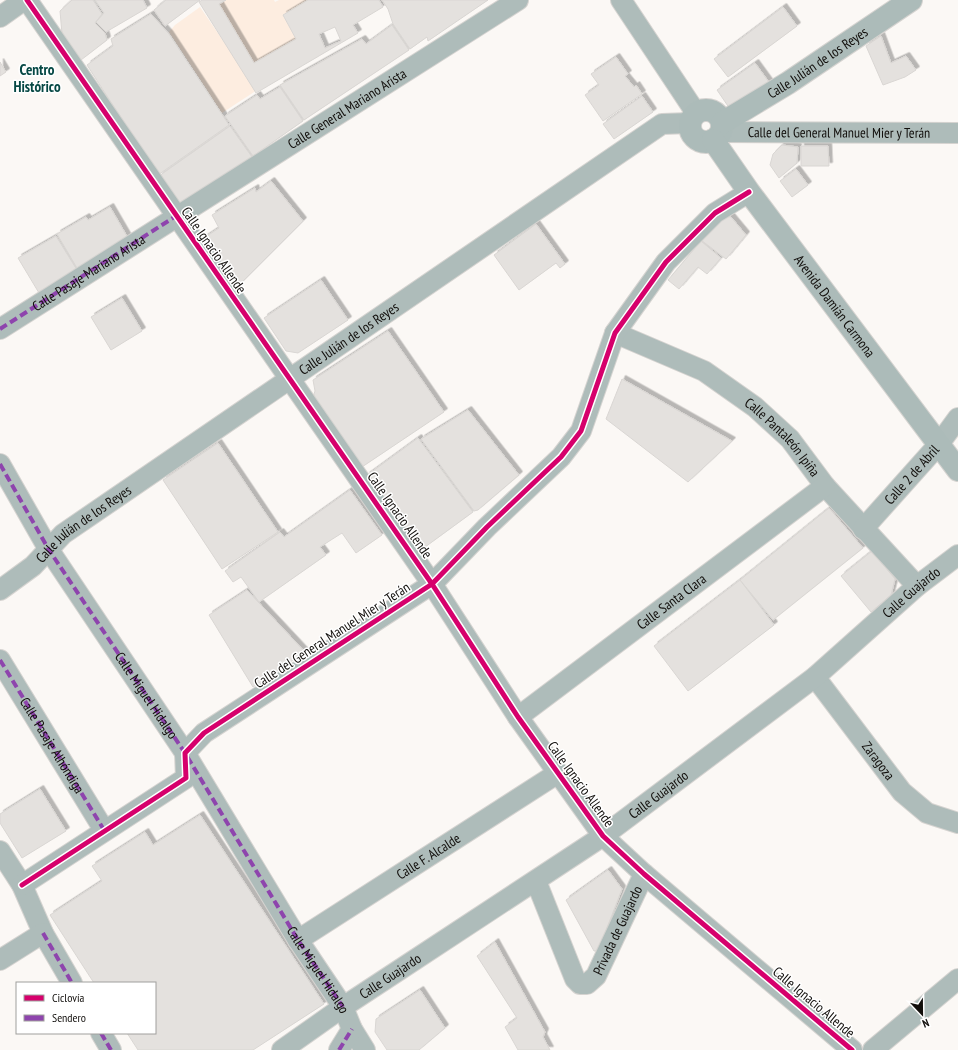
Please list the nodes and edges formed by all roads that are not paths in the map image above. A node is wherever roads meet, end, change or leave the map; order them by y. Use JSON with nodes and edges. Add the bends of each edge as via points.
{"nodes":[{"id":1,"x":26,"y":0,"type":"edge"},
{"id":2,"x":518,"y":0,"type":"edge"},
{"id":3,"x":621,"y":0,"type":"edge"},
{"id":4,"x":911,"y":0,"type":"edge"},
{"id":5,"x":0,"y":17,"type":"edge"},
{"id":6,"x":693,"y":118,"type":"junction"},
{"id":7,"x":718,"y":132,"type":"junction"},
{"id":8,"x":958,"y":133,"type":"edge"},
{"id":9,"x":749,"y":192,"type":"junction"},
{"id":10,"x":176,"y":216,"type":"junction"},
{"id":11,"x":0,"y":329,"type":"edge"},
{"id":12,"x":615,"y":333,"type":"junction"},
{"id":13,"x":289,"y":378,"type":"junction"},
{"id":14,"x":958,"y":418,"type":"edge"},
{"id":15,"x":939,"y":444,"type":"junction"},
{"id":16,"x":0,"y":464,"type":"edge"},
{"id":17,"x":958,"y":470,"type":"edge"},
{"id":18,"x":825,"y":486,"type":"junction"},
{"id":19,"x":863,"y":529,"type":"junction"},
{"id":20,"x":49,"y":550,"type":"junction"},
{"id":21,"x":958,"y":555,"type":"edge"},
{"id":22,"x":432,"y":584,"type":"junction"},
{"id":23,"x":917,"y":586,"type":"junction"},
{"id":24,"x":0,"y":590,"type":"edge"},
{"id":25,"x":0,"y":660,"type":"edge"},
{"id":26,"x":815,"y":677,"type":"junction"},
{"id":27,"x":518,"y":717,"type":"junction"},
{"id":28,"x":185,"y":753,"type":"junction"},
{"id":29,"x":558,"y":773,"type":"junction"},
{"id":30,"x":958,"y":823,"type":"edge"},
{"id":31,"x":104,"y":830,"type":"junction"},
{"id":32,"x":603,"y":836,"type":"junction"},
{"id":33,"x":0,"y":851,"type":"edge"},
{"id":34,"x":644,"y":874,"type":"junction"},
{"id":35,"x":536,"y":881,"type":"junction"},
{"id":36,"x":22,"y":885,"type":"junction"},
{"id":37,"x":43,"y":933,"type":"junction"},
{"id":38,"x":298,"y":940,"type":"junction"},
{"id":39,"x":0,"y":960,"type":"edge"},
{"id":40,"x":958,"y":979,"type":"edge"},
{"id":41,"x":71,"y":982,"type":"edge"},
{"id":42,"x":343,"y":1007,"type":"junction"},
{"id":43,"x":352,"y":1029,"type":"junction"},
{"id":44,"x":102,"y":1034,"type":"edge"},
{"id":45,"x":111,"y":1050,"type":"edge"},
{"id":46,"x":282,"y":1050,"type":"edge"},
{"id":47,"x":339,"y":1050,"type":"edge"},
{"id":48,"x":365,"y":1050,"type":"edge"},
{"id":49,"x":852,"y":1050,"type":"edge"},
{"id":50,"x":873,"y":1050,"type":"edge"}],
"edges":[{"from":1,"to":5,"type":"street"},
{"from":1,"to":10,"type":"street","name":"Calle Ignacio Allende"},
{"from":2,"to":10,"type":"street","name":"Calle General Mariano Arista"},
{"from":3,"to":6,"type":"street"},
{"from":4,"to":7,"type":"main road","name":"Calle Julián de los Reyes"},
{"from":6,"to":7,"type":"main road","name":"Avenida Damián Carmona","via":[[700,111],[709,110],[718,114]]},
{"from":6,"to":13,"type":"street","name":"Calle Julián de los Reyes","via":[[662,124]]},
{"from":7,"to":8,"type":"street","name":"Calle del General Manuel Mier y Terán"},
{"from":7,"to":9,"type":"main road","name":"Avenida Damián Carmona"},
{"from":9,"to":12,"type":"street","name":"Calle del General Manuel Mier y Terán","via":[[715,212],[666,262]]},
{"from":9,"to":15,"type":"main road","name":"Avenida Damián Carmona"},
{"from":10,"to":11,"type":"street","name":"Calle Pasaje Mariano Arista"},
{"from":10,"to":13,"type":"street","name":"Calle Ignacio Allende"},
{"from":12,"to":18,"type":"street","name":"Calle Pantaleón Ipiña","via":[[704,371],[755,407],[790,439]]},
{"from":12,"to":22,"type":"street","name":"Calle del General Manuel Mier y Terán","via":[[581,431],[561,458],[487,527]]},
{"from":13,"to":20,"type":"street","name":"Calle Julián de los Reyes","via":[[63,534]]},
{"from":13,"to":22,"type":"street","name":"Calle Ignacio Allende"},
{"from":14,"to":15,"type":"street","name":"Calle 2 de Abril"},
{"from":15,"to":17,"type":"main road","name":"Avenida Damián Carmona"},
{"from":15,"to":19,"type":"street","name":"Calle 2 de Abril"},
{"from":16,"to":20,"type":"street","name":"Calle Miguel Hidalgo"},
{"from":18,"to":19,"type":"street","name":"Calle Pantaleón Ipiña"},
{"from":18,"to":27,"type":"street","name":"Calle Santa Clara"},
{"from":19,"to":23,"type":"street","name":"Calle Pantaleón Ipiña"},
{"from":20,"to":24,"type":"street","name":"Calle Julián de los Reyes","via":[[33,566]]},
{"from":20,"to":28,"type":"street","name":"Calle Miguel Hidalgo"},
{"from":21,"to":23,"type":"street","name":"Calle Guajardo"},
{"from":22,"to":27,"type":"street","name":"Calle Ignacio Allende"},
{"from":22,"to":28,"type":"street","name":"Calle del General Manuel Mier y Terán","via":[[204,733]]},
{"from":23,"to":26,"type":"street","name":"Calle Guajardo"},
{"from":25,"to":31,"type":"street","name":"Calle Pasaje Alhóndiga"},
{"from":26,"to":30,"type":"street","name":"Zaragoza","via":[[902,792],[927,813]]},
{"from":26,"to":32,"type":"street","name":"Calle Guajardo"},
{"from":27,"to":29,"type":"street","name":"Calle Ignacio Allende"},
{"from":28,"to":31,"type":"street","via":[[186,778]]},
{"from":28,"to":38,"type":"street","name":"Calle Miguel Hidalgo"},
{"from":29,"to":32,"type":"street","name":"Calle Ignacio Allende"},
{"from":29,"to":38,"type":"street","name":"Calle F. Alcalde"},
{"from":31,"to":36,"type":"street"},
{"from":32,"to":34,"type":"street","name":"Calle Ignacio Allende"},
{"from":32,"to":35,"type":"street","name":"Calle Guajardo"},
{"from":33,"to":36,"type":"street"},
{"from":34,"to":35,"type":"street","name":"Privada de Guajardo","via":[[596,976],[587,984],[580,984],[575,979]]},
{"from":34,"to":49,"type":"street","name":"Calle Ignacio Allende"},
{"from":35,"to":42,"type":"street","name":"Calle Guajardo"},
{"from":36,"to":37,"type":"street"},
{"from":37,"to":39,"type":"street"},
{"from":37,"to":41,"type":"street"},
{"from":38,"to":42,"type":"street","name":"Calle Miguel Hidalgo"},
{"from":40,"to":50,"type":"street"},
{"from":42,"to":43,"type":"street","name":"Calle Miguel Hidalgo"},
{"from":42,"to":46,"type":"street","name":"Calle Guajardo"},
{"from":43,"to":47,"type":"street"},
{"from":43,"to":48,"type":"street","name":"Calle Miguel Hidalgo"},
{"from":44,"to":45,"type":"street"}]}
